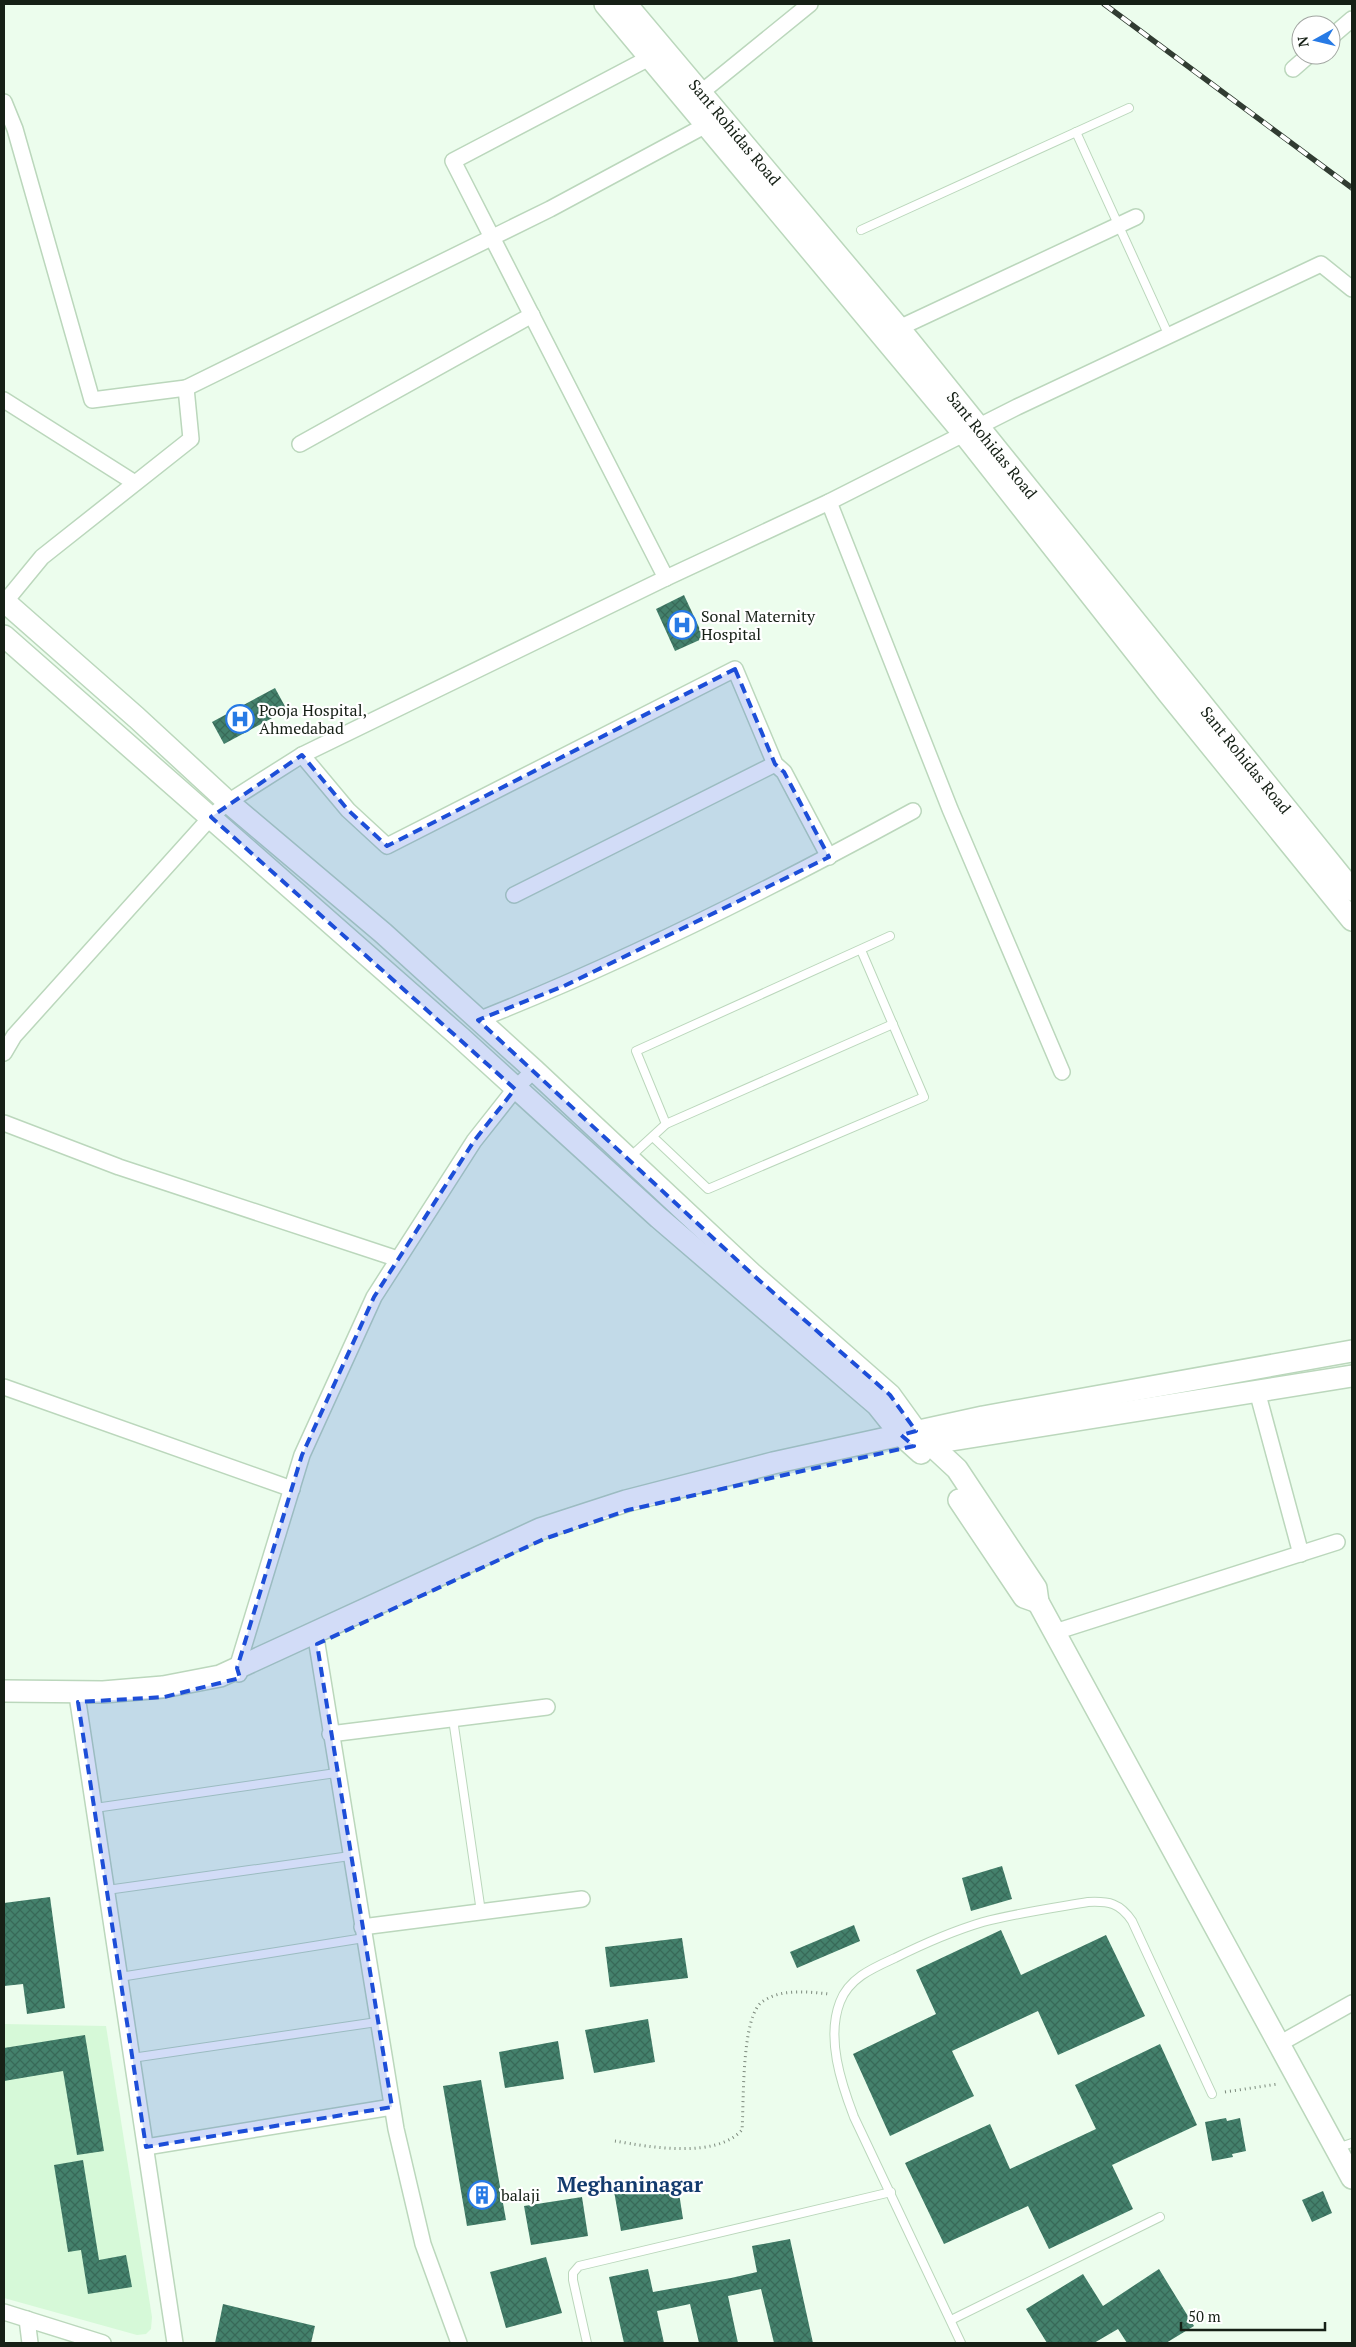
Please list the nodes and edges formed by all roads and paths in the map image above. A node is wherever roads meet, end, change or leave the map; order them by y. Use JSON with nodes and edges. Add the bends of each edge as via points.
{"nodes":[{"id":1,"x":605,"y":4,"type":"edge"},
{"id":2,"x":626,"y":4,"type":"edge"},
{"id":3,"x":810,"y":4,"type":"edge"},
{"id":4,"x":1352,"y":19,"type":"edge"},
{"id":5,"x":1341,"y":28,"type":"edge"},
{"id":6,"x":651,"y":57,"type":"junction"},
{"id":7,"x":1298,"y":65,"type":"edge"},
{"id":8,"x":1293,"y":69,"type":"dead end"},
{"id":9,"x":695,"y":97,"type":"junction"},
{"id":10,"x":4,"y":102,"type":"edge"},
{"id":11,"x":1129,"y":108,"type":"dead end"},
{"id":12,"x":708,"y":124,"type":"junction"},
{"id":13,"x":1076,"y":132,"type":"junction"},
{"id":14,"x":1136,"y":217,"type":"dead end"},
{"id":15,"x":1120,"y":225,"type":"junction"},
{"id":16,"x":861,"y":230,"type":"dead end"},
{"id":17,"x":492,"y":238,"type":"junction"},
{"id":18,"x":1352,"y":289,"type":"edge"},
{"id":19,"x":532,"y":315,"type":"junction"},
{"id":20,"x":899,"y":328,"type":"junction"},
{"id":21,"x":1169,"y":336,"type":"junction"},
{"id":22,"x":186,"y":388,"type":"junction"},
{"id":23,"x":4,"y":400,"type":"edge"},
{"id":24,"x":971,"y":430,"type":"junction"},
{"id":25,"x":300,"y":444,"type":"dead end"},
{"id":26,"x":135,"y":483,"type":"junction"},
{"id":27,"x":829,"y":502,"type":"junction"},
{"id":28,"x":666,"y":578,"type":"junction"},
{"id":29,"x":5,"y":602,"type":"edge"},
{"id":30,"x":4,"y":636,"type":"edge"},
{"id":31,"x":302,"y":755,"type":"junction"},
{"id":32,"x":775,"y":764,"type":"junction"},
{"id":33,"x":228,"y":802,"type":"junction"},
{"id":34,"x":913,"y":811,"type":"dead end"},
{"id":35,"x":211,"y":817,"type":"junction"},
{"id":36,"x":829,"y":857,"type":"junction"},
{"id":37,"x":1352,"y":890,"type":"edge"},
{"id":38,"x":514,"y":894,"type":"dead end"},
{"id":39,"x":1352,"y":920,"type":"edge"},
{"id":40,"x":890,"y":936,"type":"dead end"},
{"id":41,"x":861,"y":950,"type":"junction"},
{"id":42,"x":478,"y":1020,"type":"junction"},
{"id":43,"x":893,"y":1024,"type":"junction"},
{"id":44,"x":4,"y":1053,"type":"edge"},
{"id":45,"x":534,"y":1070,"type":"junction"},
{"id":46,"x":1062,"y":1072,"type":"dead end"},
{"id":47,"x":515,"y":1089,"type":"junction"},
{"id":48,"x":4,"y":1123,"type":"edge"},
{"id":49,"x":666,"y":1124,"type":"junction"},
{"id":50,"x":653,"y":1137,"type":"junction"},
{"id":51,"x":629,"y":1158,"type":"junction"},
{"id":52,"x":398,"y":1259,"type":"junction"},
{"id":53,"x":728,"y":1263,"type":"junction"},
{"id":54,"x":1352,"y":1351,"type":"edge"},
{"id":55,"x":1352,"y":1376,"type":"edge"},
{"id":56,"x":4,"y":1387,"type":"edge"},
{"id":57,"x":1257,"y":1391,"type":"junction"},
{"id":58,"x":915,"y":1439,"type":"junction"},
{"id":59,"x":292,"y":1490,"type":"junction"},
{"id":60,"x":1337,"y":1542,"type":"dead end"},
{"id":61,"x":1301,"y":1554,"type":"junction"},
{"id":62,"x":1055,"y":1632,"type":"junction"},
{"id":63,"x":316,"y":1644,"type":"junction"},
{"id":64,"x":238,"y":1673,"type":"junction"},
{"id":65,"x":4,"y":1691,"type":"edge"},
{"id":66,"x":4,"y":1701,"type":"edge"},
{"id":67,"x":78,"y":1702,"type":"junction"},
{"id":68,"x":547,"y":1707,"type":"dead end"},
{"id":69,"x":453,"y":1719,"type":"junction"},
{"id":70,"x":330,"y":1734,"type":"junction"},
{"id":71,"x":336,"y":1773,"type":"junction"},
{"id":72,"x":95,"y":1808,"type":"junction"},
{"id":73,"x":350,"y":1856,"type":"junction"},
{"id":74,"x":107,"y":1890,"type":"junction"},
{"id":75,"x":582,"y":1900,"type":"dead end"},
{"id":76,"x":481,"y":1912,"type":"junction"},
{"id":77,"x":363,"y":1933,"type":"junction"},
{"id":78,"x":120,"y":1976,"type":"junction"},
{"id":79,"x":843,"y":1995,"type":"junction"},
{"id":80,"x":1352,"y":2003,"type":"edge"},
{"id":81,"x":377,"y":2022,"type":"junction"},
{"id":82,"x":1279,"y":2044,"type":"junction"},
{"id":83,"x":132,"y":2058,"type":"junction"},
{"id":84,"x":1299,"y":2080,"type":"junction"},
{"id":85,"x":1212,"y":2094,"type":"joint"},
{"id":86,"x":392,"y":2107,"type":"junction"},
{"id":87,"x":615,"y":2141,"type":"dead end"},
{"id":88,"x":1344,"y":2146,"type":"edge"},
{"id":89,"x":146,"y":2147,"type":"junction"},
{"id":90,"x":1352,"y":2178,"type":"edge"},
{"id":91,"x":891,"y":2192,"type":"junction"},
{"id":92,"x":1160,"y":2217,"type":"dead end"},
{"id":93,"x":4,"y":2312,"type":"edge"},
{"id":94,"x":27,"y":2319,"type":"junction"},
{"id":95,"x":950,"y":2320,"type":"junction"},
{"id":96,"x":30,"y":2343,"type":"edge"},
{"id":97,"x":100,"y":2343,"type":"edge"},
{"id":98,"x":175,"y":2343,"type":"edge"},
{"id":99,"x":459,"y":2343,"type":"edge"},
{"id":100,"x":587,"y":2343,"type":"edge"},
{"id":101,"x":961,"y":2343,"type":"edge"}],
"edges":[{"from":1,"to":6,"type":"street"},
{"from":2,"to":9,"type":"street","name":"Sant Rohidas Road"},
{"from":3,"to":9,"type":"street"},
{"from":4,"to":5,"type":"street"},
{"from":6,"to":9,"type":"street"},
{"from":6,"to":17,"type":"street","via":[[453,160]]},
{"from":7,"to":8,"type":"street"},
{"from":9,"to":12,"type":"street"},
{"from":9,"to":20,"type":"street","name":"Sant Rohidas Road"},
{"from":10,"to":22,"type":"street","via":[[15,129],[92,400]]},
{"from":11,"to":13,"type":"lane"},
{"from":12,"to":17,"type":"street"},
{"from":12,"to":24,"type":"street"},
{"from":13,"to":15,"type":"lane"},
{"from":13,"to":16,"type":"lane"},
{"from":14,"to":15,"type":"street"},
{"from":15,"to":20,"type":"street"},
{"from":15,"to":21,"type":"lane"},
{"from":17,"to":19,"type":"street"},
{"from":17,"to":22,"type":"street"},
{"from":18,"to":21,"type":"street","via":[[1321,264]]},
{"from":19,"to":25,"type":"street"},
{"from":19,"to":28,"type":"street"},
{"from":20,"to":24,"type":"street","name":"Sant Rohidas Road"},
{"from":21,"to":24,"type":"street"},
{"from":22,"to":26,"type":"street","via":[[191,439]]},
{"from":23,"to":26,"type":"street"},
{"from":24,"to":27,"type":"street"},
{"from":24,"to":37,"type":"street","name":"Sant Rohidas Road"},
{"from":24,"to":39,"type":"street","via":[[1168,693]]},
{"from":26,"to":29,"type":"street","via":[[42,557]]},
{"from":27,"to":28,"type":"street"},
{"from":27,"to":46,"type":"street","via":[[950,810]]},
{"from":28,"to":31,"type":"street"},
{"from":29,"to":33,"type":"street"},
{"from":30,"to":35,"type":"street"},
{"from":31,"to":32,"type":"street","via":[[348,810],[387,846],[735,670]]},
{"from":31,"to":33,"type":"street"},
{"from":32,"to":36,"type":"street","via":[[784,772]]},
{"from":32,"to":38,"type":"street"},
{"from":33,"to":35,"type":"street"},
{"from":33,"to":42,"type":"street","via":[[382,932]]},
{"from":34,"to":36,"type":"street"},
{"from":35,"to":44,"type":"street","via":[[14,1036]]},
{"from":35,"to":47,"type":"street"},
{"from":36,"to":42,"type":"street","via":[[564,986]]},
{"from":40,"to":41,"type":"lane"},
{"from":41,"to":43,"type":"lane"},
{"from":41,"to":49,"type":"lane","via":[[636,1050]]},
{"from":42,"to":45,"type":"street"},
{"from":43,"to":49,"type":"lane"},
{"from":43,"to":50,"type":"lane","via":[[924,1097],[708,1189]]},
{"from":45,"to":47,"type":"street"},
{"from":45,"to":51,"type":"street"},
{"from":47,"to":52,"type":"street","via":[[474,1142]]},
{"from":47,"to":53,"type":"street","via":[[652,1212]]},
{"from":48,"to":52,"type":"street","via":[[119,1167]]},
{"from":49,"to":50,"type":"lane"},
{"from":50,"to":51,"type":"lane"},
{"from":51,"to":53,"type":"street"},
{"from":52,"to":59,"type":"street","via":[[374,1297],[302,1455]]},
{"from":53,"to":58,"type":"street","via":[[890,1395]]},
{"from":54,"to":58,"type":"street"},
{"from":55,"to":57,"type":"street"},
{"from":56,"to":59,"type":"street"},
{"from":57,"to":58,"type":"street"},
{"from":57,"to":61,"type":"street"},
{"from":58,"to":62,"type":"street","via":[[962,1477],[1036,1588],[1038,1602]]},
{"from":58,"to":63,"type":"street","via":[[628,1510],[581,1526],[544,1539]]},
{"from":58,"to":64,"type":"street","via":[[773,1463],[626,1501],[540,1529]]},
{"from":59,"to":64,"type":"street"},
{"from":60,"to":61,"type":"street"},
{"from":61,"to":62,"type":"street"},
{"from":62,"to":82,"type":"street"},
{"from":63,"to":64,"type":"street"},
{"from":63,"to":70,"type":"street"},
{"from":64,"to":65,"type":"street","via":[[163,1687],[103,1692]]},
{"from":64,"to":67,"type":"street","via":[[223,1685],[164,1697]]},
{"from":66,"to":67,"type":"street"},
{"from":67,"to":72,"type":"street"},
{"from":68,"to":69,"type":"street"},
{"from":69,"to":70,"type":"street"},
{"from":69,"to":76,"type":"lane"},
{"from":70,"to":71,"type":"street"},
{"from":71,"to":72,"type":"lane"},
{"from":71,"to":73,"type":"street"},
{"from":72,"to":74,"type":"street"},
{"from":73,"to":74,"type":"lane"},
{"from":73,"to":77,"type":"street"},
{"from":74,"to":78,"type":"street"},
{"from":75,"to":76,"type":"street"},
{"from":76,"to":77,"type":"street"},
{"from":77,"to":78,"type":"lane"},
{"from":77,"to":81,"type":"street"},
{"from":78,"to":83,"type":"street"},
{"from":79,"to":85,"type":"lane","via":[[865,1972],[965,1928],[1016,1914],[1088,1902],[1115,1903],[1132,1921]]},
{"from":79,"to":87,"type":"path","via":[[780,1994],[761,2003],[751,2018],[745,2061],[742,2130],[736,2137],[709,2147],[683,2148]]},
{"from":79,"to":91,"type":"lane","via":[[836,2015],[835,2032],[839,2069],[854,2117]]},
{"from":80,"to":82,"type":"street"},
{"from":81,"to":83,"type":"lane"},
{"from":81,"to":86,"type":"street"},
{"from":82,"to":84,"type":"street"},
{"from":83,"to":89,"type":"street"},
{"from":84,"to":85,"type":"path"},
{"from":84,"to":88,"type":"street"},
{"from":86,"to":89,"type":"street"},
{"from":86,"to":99,"type":"street","via":[[423,2244]]},
{"from":88,"to":90,"type":"street"},
{"from":89,"to":98,"type":"street"},
{"from":91,"to":95,"type":"lane"},
{"from":91,"to":100,"type":"lane","via":[[579,2266],[573,2273],[573,2280]]},
{"from":92,"to":95,"type":"lane"},
{"from":93,"to":94,"type":"street"},
{"from":94,"to":96,"type":"street"},
{"from":94,"to":97,"type":"street"},
{"from":95,"to":101,"type":"lane"}]}
